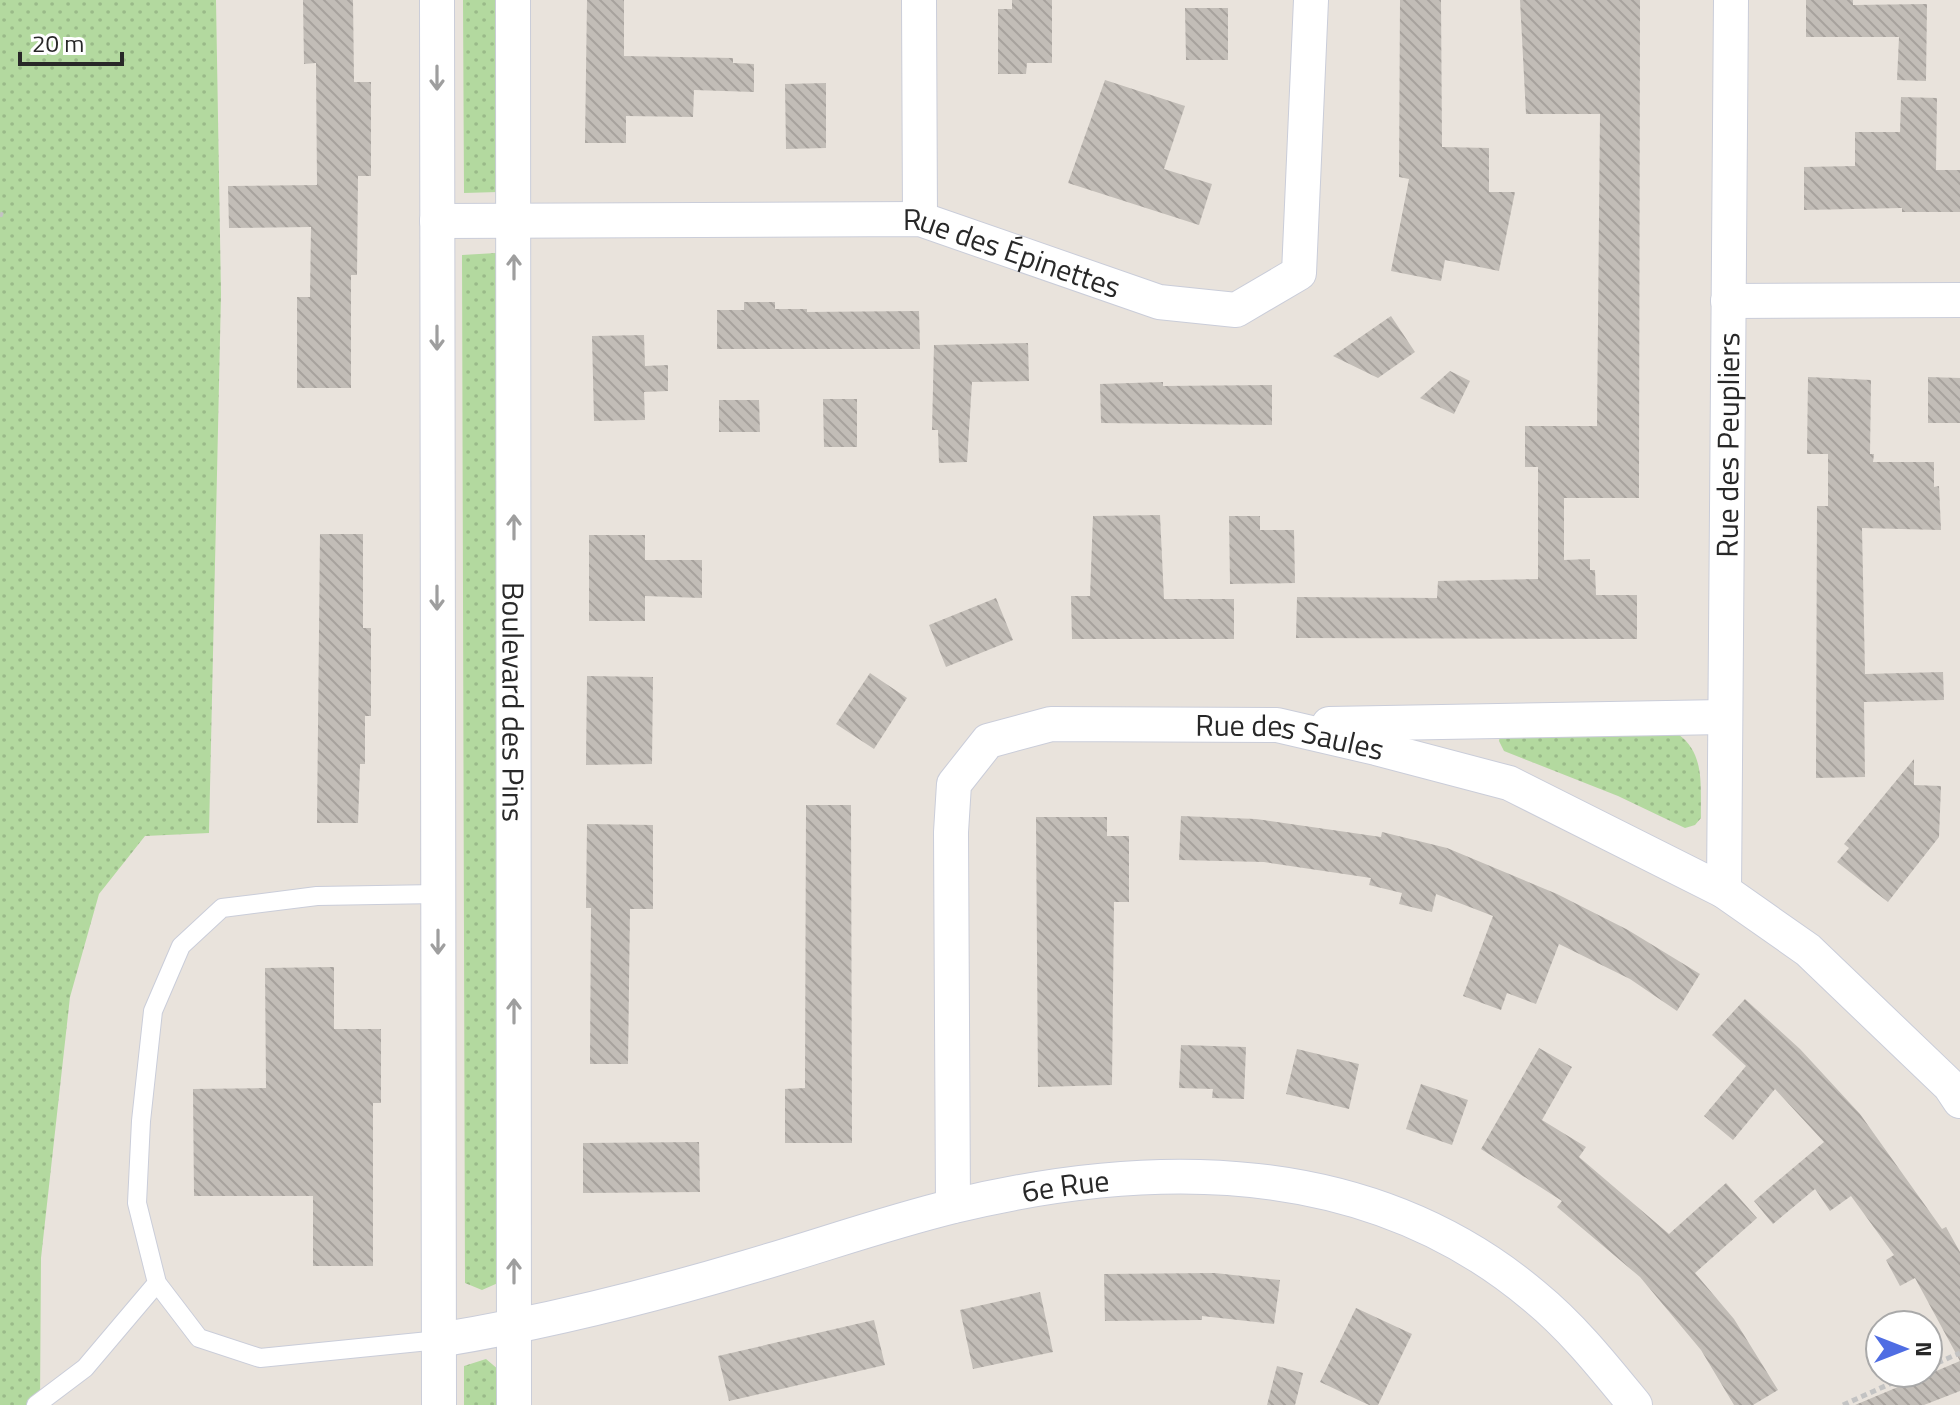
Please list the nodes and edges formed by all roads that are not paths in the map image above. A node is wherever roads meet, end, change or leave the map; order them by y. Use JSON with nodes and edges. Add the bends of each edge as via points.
{"nodes":[{"id":1,"x":437,"y":0,"type":"edge"},
{"id":2,"x":513,"y":0,"type":"edge"},
{"id":3,"x":919,"y":0,"type":"edge"},
{"id":4,"x":1311,"y":0,"type":"edge"},
{"id":5,"x":1731,"y":0,"type":"edge"},
{"id":6,"x":514,"y":219,"type":"junction"},
{"id":7,"x":920,"y":219,"type":"junction"},
{"id":8,"x":437,"y":221,"type":"junction"},
{"id":9,"x":1960,"y":300,"type":"edge"},
{"id":10,"x":1728,"y":301,"type":"junction"},
{"id":11,"x":1724,"y":717,"type":"junction"},
{"id":12,"x":1277,"y":725,"type":"junction"},
{"id":13,"x":1724,"y":891,"type":"junction"},
{"id":14,"x":438,"y":894,"type":"junction"},
{"id":15,"x":1960,"y":1101,"type":"edge"},
{"id":16,"x":953,"y":1206,"type":"junction"},
{"id":17,"x":157,"y":1283,"type":"junction"},
{"id":18,"x":514,"y":1328,"type":"junction"},
{"id":19,"x":439,"y":1340,"type":"junction"},
{"id":20,"x":36,"y":1405,"type":"edge"},
{"id":21,"x":439,"y":1405,"type":"edge"},
{"id":22,"x":514,"y":1405,"type":"edge"},
{"id":23,"x":1635,"y":1405,"type":"edge"}],
"edges":[{"from":1,"to":8,"type":"street","one_way":true},
{"from":2,"to":6,"type":"street","name":"Boulevard des Pins"},
{"from":3,"to":7,"type":"street"},
{"from":4,"to":7,"type":"street","name":"Rue des Épinettes","via":[[1299,273],[1236,310],[1159,302]]},
{"from":5,"to":10,"type":"street","name":"Rue des Peupliers"},
{"from":6,"to":7,"type":"street","name":"Rue des Épinettes"},
{"from":6,"to":8,"type":"street","name":"Rue des Épinettes"},
{"from":18,"to":6,"type":"street","name":"Boulevard des Pins","one_way":true},
{"from":8,"to":14,"type":"street","one_way":true},
{"from":9,"to":10,"type":"street"},
{"from":10,"to":11,"type":"street","name":"Rue des Peupliers"},
{"from":11,"to":12,"type":"street"},
{"from":11,"to":13,"type":"street","name":"Rue des Peupliers"},
{"from":12,"to":13,"type":"street","name":"Rue des Saules","via":[[1509,783]]},
{"from":12,"to":16,"type":"street","name":"Rue des Saules","via":[[1051,724],[988,741],[954,784]]},
{"from":13,"to":15,"type":"street","name":"Rue des Saules","via":[[1808,950]]},
{"from":14,"to":17,"type":"lane","via":[[317,896],[222,908],[181,946],[153,1011],[141,1121],[137,1203]]},
{"from":14,"to":19,"type":"street","one_way":true},
{"from":16,"to":18,"type":"street","name":"6e Rue","via":[[744,1269]]},
{"from":16,"to":23,"type":"street","name":"6e Rue","via":[[1059,1186],[1158,1176],[1234,1177],[1322,1189],[1374,1205],[1457,1242],[1532,1294],[1581,1338]]},
{"from":17,"to":19,"type":"lane","via":[[199,1338],[260,1358]]},
{"from":17,"to":20,"type":"lane","via":[[85,1368]]},
{"from":18,"to":19,"type":"street","name":"6e Rue"},
{"from":18,"to":22,"type":"street","name":"Boulevard des Pins"},
{"from":19,"to":21,"type":"street"}]}
